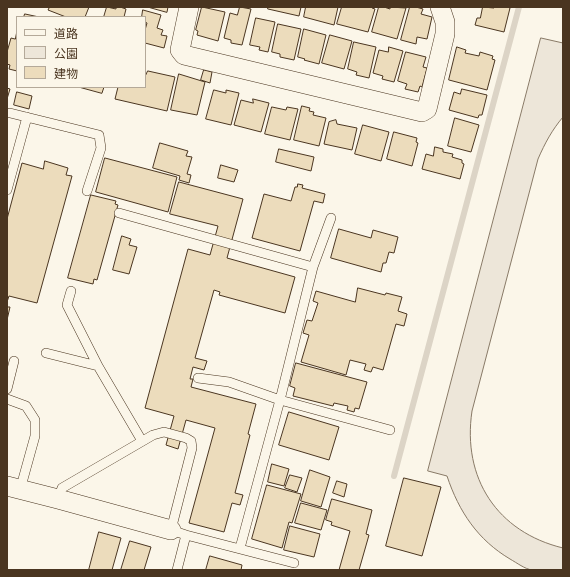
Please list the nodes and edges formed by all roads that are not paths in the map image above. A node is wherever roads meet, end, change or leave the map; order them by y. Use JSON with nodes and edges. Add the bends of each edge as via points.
{"nodes":[{"id":1,"x":190,"y":7,"type":"edge"},
{"id":2,"x":440,"y":7,"type":"edge"},
{"id":3,"x":10,"y":113,"type":"dead end"},
{"id":4,"x":27,"y":117,"type":"junction"},
{"id":5,"x":7,"y":190,"type":"edge"},
{"id":6,"x":87,"y":191,"type":"dead end"},
{"id":7,"x":119,"y":213,"type":"dead end"},
{"id":8,"x":331,"y":218,"type":"dead end"},
{"id":9,"x":313,"y":267,"type":"junction"},
{"id":10,"x":71,"y":291,"type":"dead end"},
{"id":11,"x":46,"y":353,"type":"dead end"},
{"id":12,"x":14,"y":361,"type":"dead end"},
{"id":13,"x":98,"y":366,"type":"junction"},
{"id":14,"x":198,"y":378,"type":"dead end"},
{"id":15,"x":7,"y":389,"type":"edge"},
{"id":16,"x":7,"y":399,"type":"edge"},
{"id":17,"x":280,"y":400,"type":"junction"},
{"id":18,"x":390,"y":430,"type":"dead end"},
{"id":19,"x":142,"y":442,"type":"junction"},
{"id":20,"x":14,"y":488,"type":"edge"},
{"id":21,"x":58,"y":499,"type":"junction"},
{"id":22,"x":178,"y":532,"type":"junction"},
{"id":23,"x":240,"y":548,"type":"junction"},
{"id":24,"x":294,"y":563,"type":"dead end"},
{"id":25,"x":177,"y":570,"type":"edge"}],
"edges":[{"from":1,"to":2,"type":"street","via":[[180,50],[184,55],[422,112],[427,108],[445,34],[445,22]]},
{"from":3,"to":4,"type":"lane"},
{"from":4,"to":5,"type":"lane"},
{"from":4,"to":6,"type":"lane","via":[[99,135],[101,148]]},
{"from":7,"to":9,"type":"lane"},
{"from":8,"to":9,"type":"lane"},
{"from":9,"to":17,"type":"lane"},
{"from":10,"to":13,"type":"lane","via":[[67,305]]},
{"from":11,"to":13,"type":"lane"},
{"from":12,"to":15,"type":"lane"},
{"from":13,"to":19,"type":"lane"},
{"from":14,"to":17,"type":"lane","via":[[229,382]]},
{"from":16,"to":20,"type":"lane","via":[[26,406],[35,420],[35,436]]},
{"from":17,"to":18,"type":"lane"},
{"from":17,"to":23,"type":"lane"},
{"from":19,"to":21,"type":"lane","via":[[62,488]]},
{"from":19,"to":22,"type":"lane","via":[[164,432],[191,441]]},
{"from":20,"to":21,"type":"street"},
{"from":21,"to":22,"type":"street"},
{"from":22,"to":23,"type":"lane"},
{"from":22,"to":25,"type":"lane"},
{"from":23,"to":24,"type":"lane"}]}
